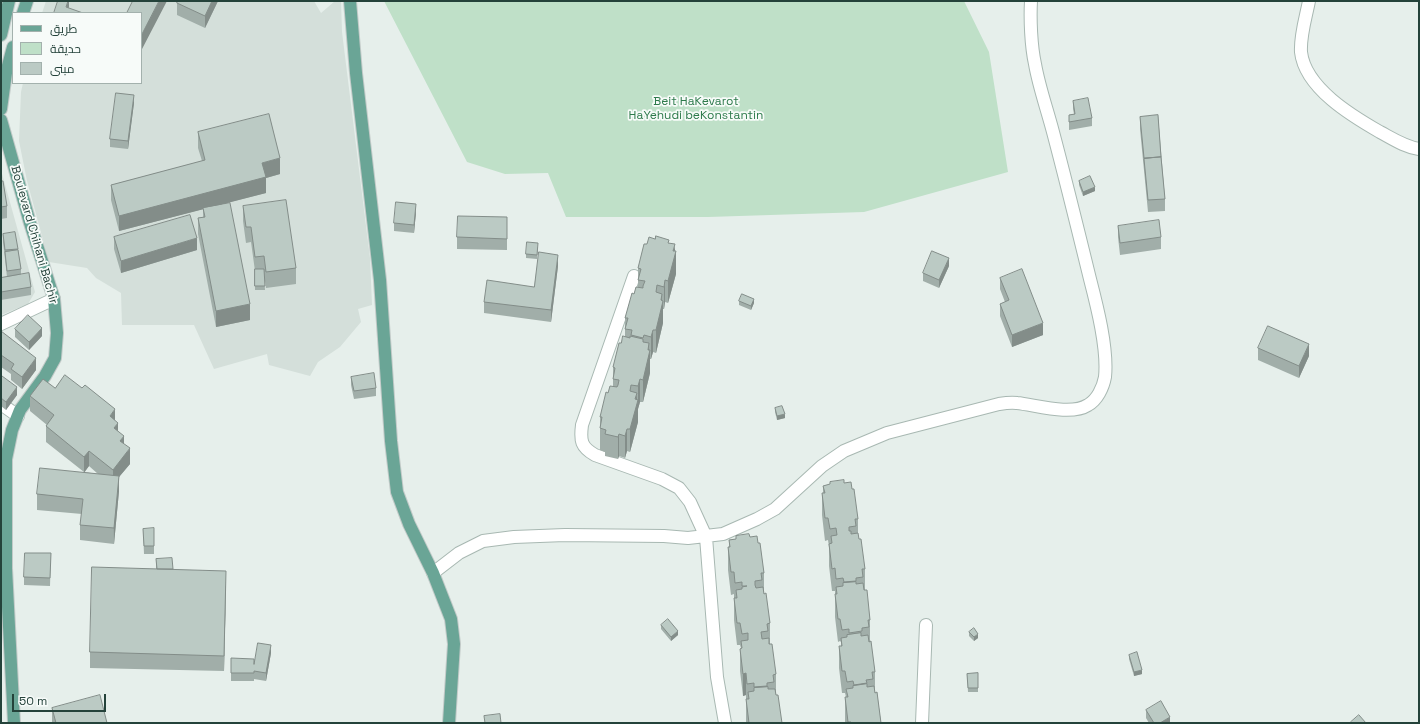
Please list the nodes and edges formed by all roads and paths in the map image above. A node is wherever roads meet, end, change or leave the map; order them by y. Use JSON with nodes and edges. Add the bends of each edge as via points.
{"nodes":[{"id":1,"x":9,"y":1,"type":"edge"},
{"id":2,"x":27,"y":1,"type":"edge"},
{"id":3,"x":350,"y":1,"type":"edge"},
{"id":4,"x":1031,"y":1,"type":"edge"},
{"id":5,"x":1310,"y":1,"type":"edge"},
{"id":6,"x":23,"y":12,"type":"edge"},
{"id":7,"x":1,"y":35,"type":"edge"},
{"id":8,"x":12,"y":51,"type":"edge"},
{"id":9,"x":1,"y":110,"type":"edge"},
{"id":10,"x":1,"y":120,"type":"edge"},
{"id":11,"x":1419,"y":149,"type":"edge"},
{"id":12,"x":634,"y":276,"type":"dead end"},
{"id":13,"x":54,"y":299,"type":"junction"},
{"id":14,"x":1,"y":324,"type":"edge"},
{"id":15,"x":1,"y":404,"type":"edge"},
{"id":16,"x":18,"y":416,"type":"junction"},
{"id":17,"x":706,"y":536,"type":"junction"},
{"id":18,"x":3,"y":543,"type":"edge"},
{"id":19,"x":3,"y":570,"type":"edge"},
{"id":20,"x":433,"y":573,"type":"junction"},
{"id":21,"x":926,"y":625,"type":"dead end"},
{"id":22,"x":14,"y":723,"type":"edge"},
{"id":23,"x":449,"y":723,"type":"edge"},
{"id":24,"x":725,"y":723,"type":"edge"},
{"id":25,"x":922,"y":723,"type":"edge"}],
"edges":[{"from":1,"to":7,"type":"main road"},
{"from":2,"to":6,"type":"main road"},
{"from":3,"to":20,"type":"main road","via":[[380,280],[397,492],[409,524]]},
{"from":4,"to":17,"type":"street","via":[[1035,64],[1074,213],[1105,354],[1105,377],[1098,396],[1089,405],[1080,409],[1050,409],[1016,403],[999,404],[886,433],[844,451],[822,466],[774,509],[757,519],[723,534]]},
{"from":5,"to":11,"type":"street","via":[[1301,53],[1306,69],[1316,83],[1331,100],[1360,120],[1408,147]]},
{"from":8,"to":9,"type":"main road"},
{"from":10,"to":13,"type":"main road","name":"Boulevard Chihani Bachir"},
{"from":12,"to":17,"type":"street","via":[[582,425],[581,437],[585,449],[595,455],[662,479],[679,488],[690,502]]},
{"from":13,"to":14,"type":"street"},
{"from":13,"to":16,"type":"main road","name":"Boulevard Chihani Bachir","via":[[57,333],[55,358]]},
{"from":15,"to":16,"type":"street"},
{"from":16,"to":18,"type":"main road","name":"Boulevard Chihani Bachir","via":[[12,430],[6,459]]},
{"from":17,"to":20,"type":"street","via":[[688,538],[565,535],[483,541],[458,553]]},
{"from":17,"to":24,"type":"street","via":[[717,677]]},
{"from":18,"to":19,"type":"main road","name":"Boulevard Chihani Bachir"},
{"from":19,"to":22,"type":"main road","name":"Boulevard Chihani Bachir"},
{"from":20,"to":23,"type":"main road","via":[[451,619],[454,644]]},
{"from":21,"to":25,"type":"street"}]}
